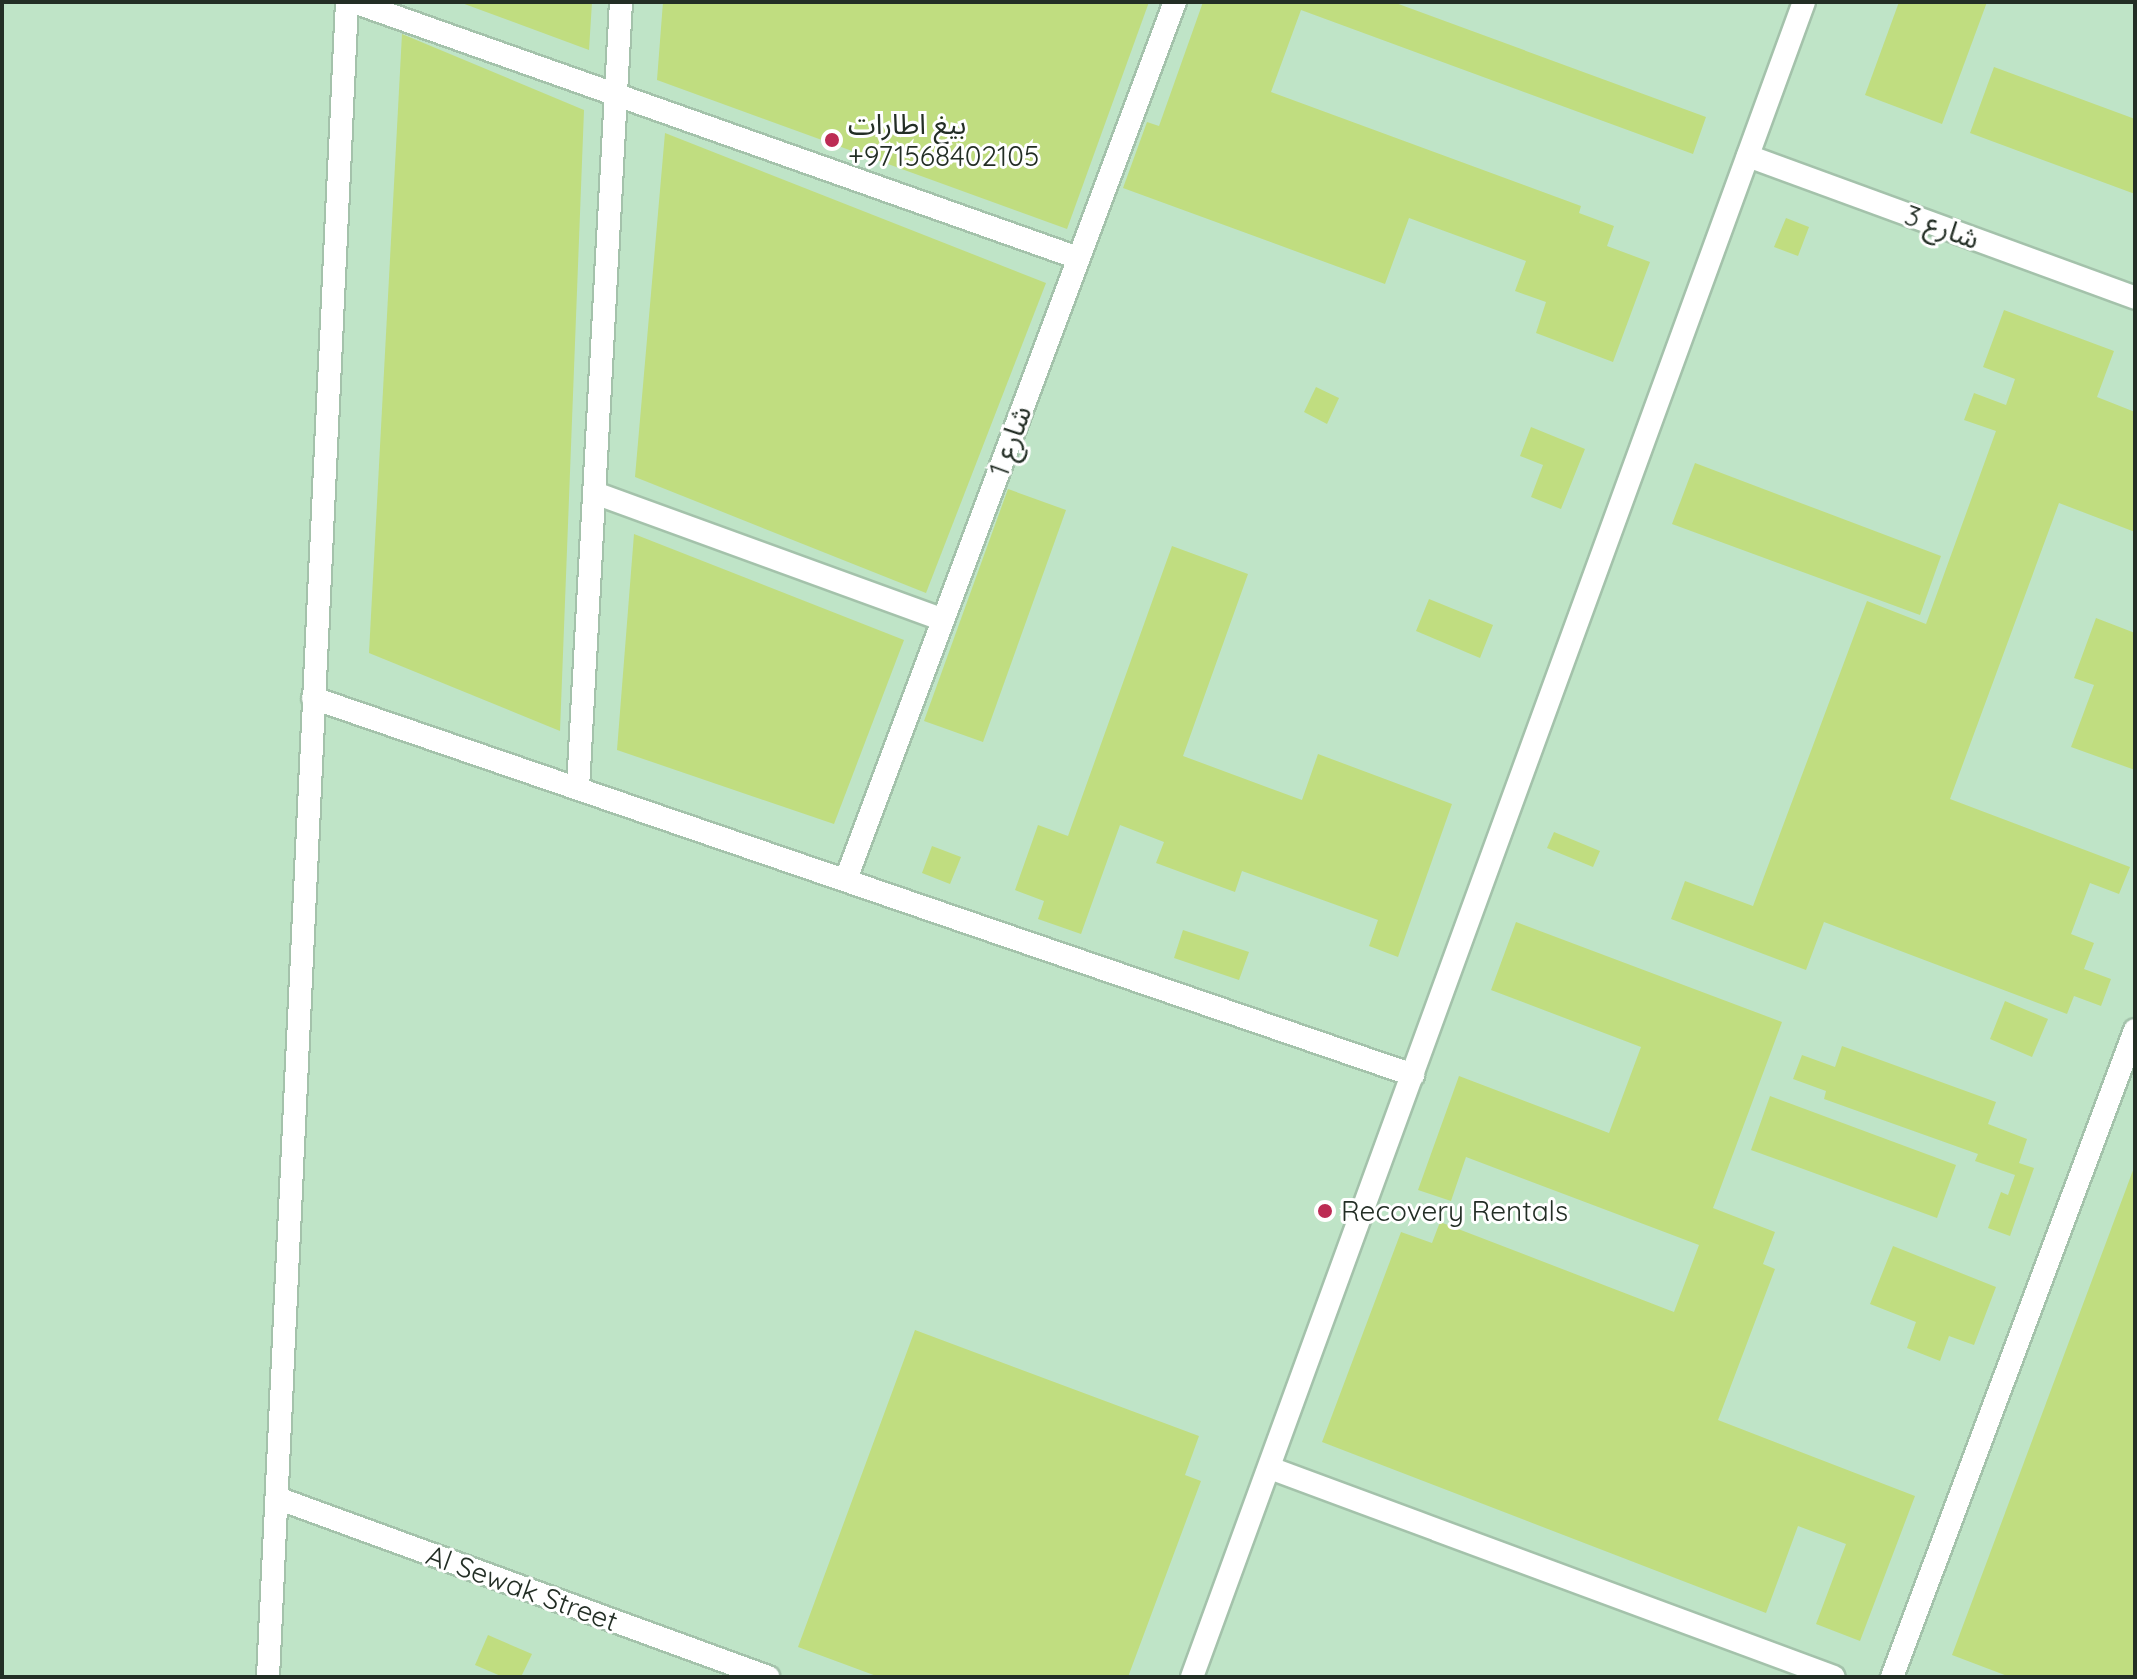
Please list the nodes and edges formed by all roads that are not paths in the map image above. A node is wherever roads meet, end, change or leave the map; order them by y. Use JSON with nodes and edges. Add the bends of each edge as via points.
{"nodes":[{"id":1,"x":347,"y":2,"type":"edge"},
{"id":2,"x":354,"y":2,"type":"edge"},
{"id":3,"x":621,"y":2,"type":"edge"},
{"id":4,"x":1175,"y":2,"type":"edge"},
{"id":5,"x":1804,"y":2,"type":"edge"},
{"id":6,"x":616,"y":97,"type":"junction"},
{"id":7,"x":1748,"y":156,"type":"junction"},
{"id":8,"x":1078,"y":258,"type":"junction"},
{"id":9,"x":2135,"y":298,"type":"edge"},
{"id":10,"x":595,"y":493,"type":"junction"},
{"id":11,"x":943,"y":620,"type":"junction"},
{"id":12,"x":313,"y":698,"type":"junction"},
{"id":13,"x":578,"y":788,"type":"junction"},
{"id":14,"x":846,"y":879,"type":"junction"},
{"id":15,"x":2135,"y":1030,"type":"edge"},
{"id":16,"x":1413,"y":1075,"type":"junction"},
{"id":17,"x":1270,"y":1468,"type":"junction"},
{"id":18,"x":277,"y":1498,"type":"junction"},
{"id":19,"x":268,"y":1677,"type":"edge"},
{"id":20,"x":768,"y":1677,"type":"edge"},
{"id":21,"x":1192,"y":1677,"type":"edge"},
{"id":22,"x":1834,"y":1677,"type":"edge"},
{"id":23,"x":1892,"y":1677,"type":"edge"}],
"edges":[{"from":1,"to":12,"type":"lane"},
{"from":2,"to":6,"type":"lane"},
{"from":3,"to":6,"type":"lane"},
{"from":4,"to":8,"type":"lane","name":"شارع 1"},
{"from":5,"to":7,"type":"lane"},
{"from":6,"to":8,"type":"lane"},
{"from":6,"to":10,"type":"lane"},
{"from":7,"to":9,"type":"lane","name":"شارع 3"},
{"from":7,"to":16,"type":"lane"},
{"from":8,"to":11,"type":"lane","name":"شارع 1"},
{"from":10,"to":11,"type":"lane"},
{"from":10,"to":13,"type":"lane"},
{"from":11,"to":14,"type":"lane","name":"شارع 1"},
{"from":12,"to":13,"type":"lane"},
{"from":12,"to":18,"type":"lane"},
{"from":13,"to":14,"type":"lane"},
{"from":14,"to":16,"type":"lane"},
{"from":15,"to":23,"type":"lane"},
{"from":16,"to":17,"type":"lane"},
{"from":17,"to":21,"type":"lane"},
{"from":17,"to":22,"type":"lane"},
{"from":18,"to":19,"type":"lane"},
{"from":18,"to":20,"type":"lane","name":"Al Sewak Street"}]}
